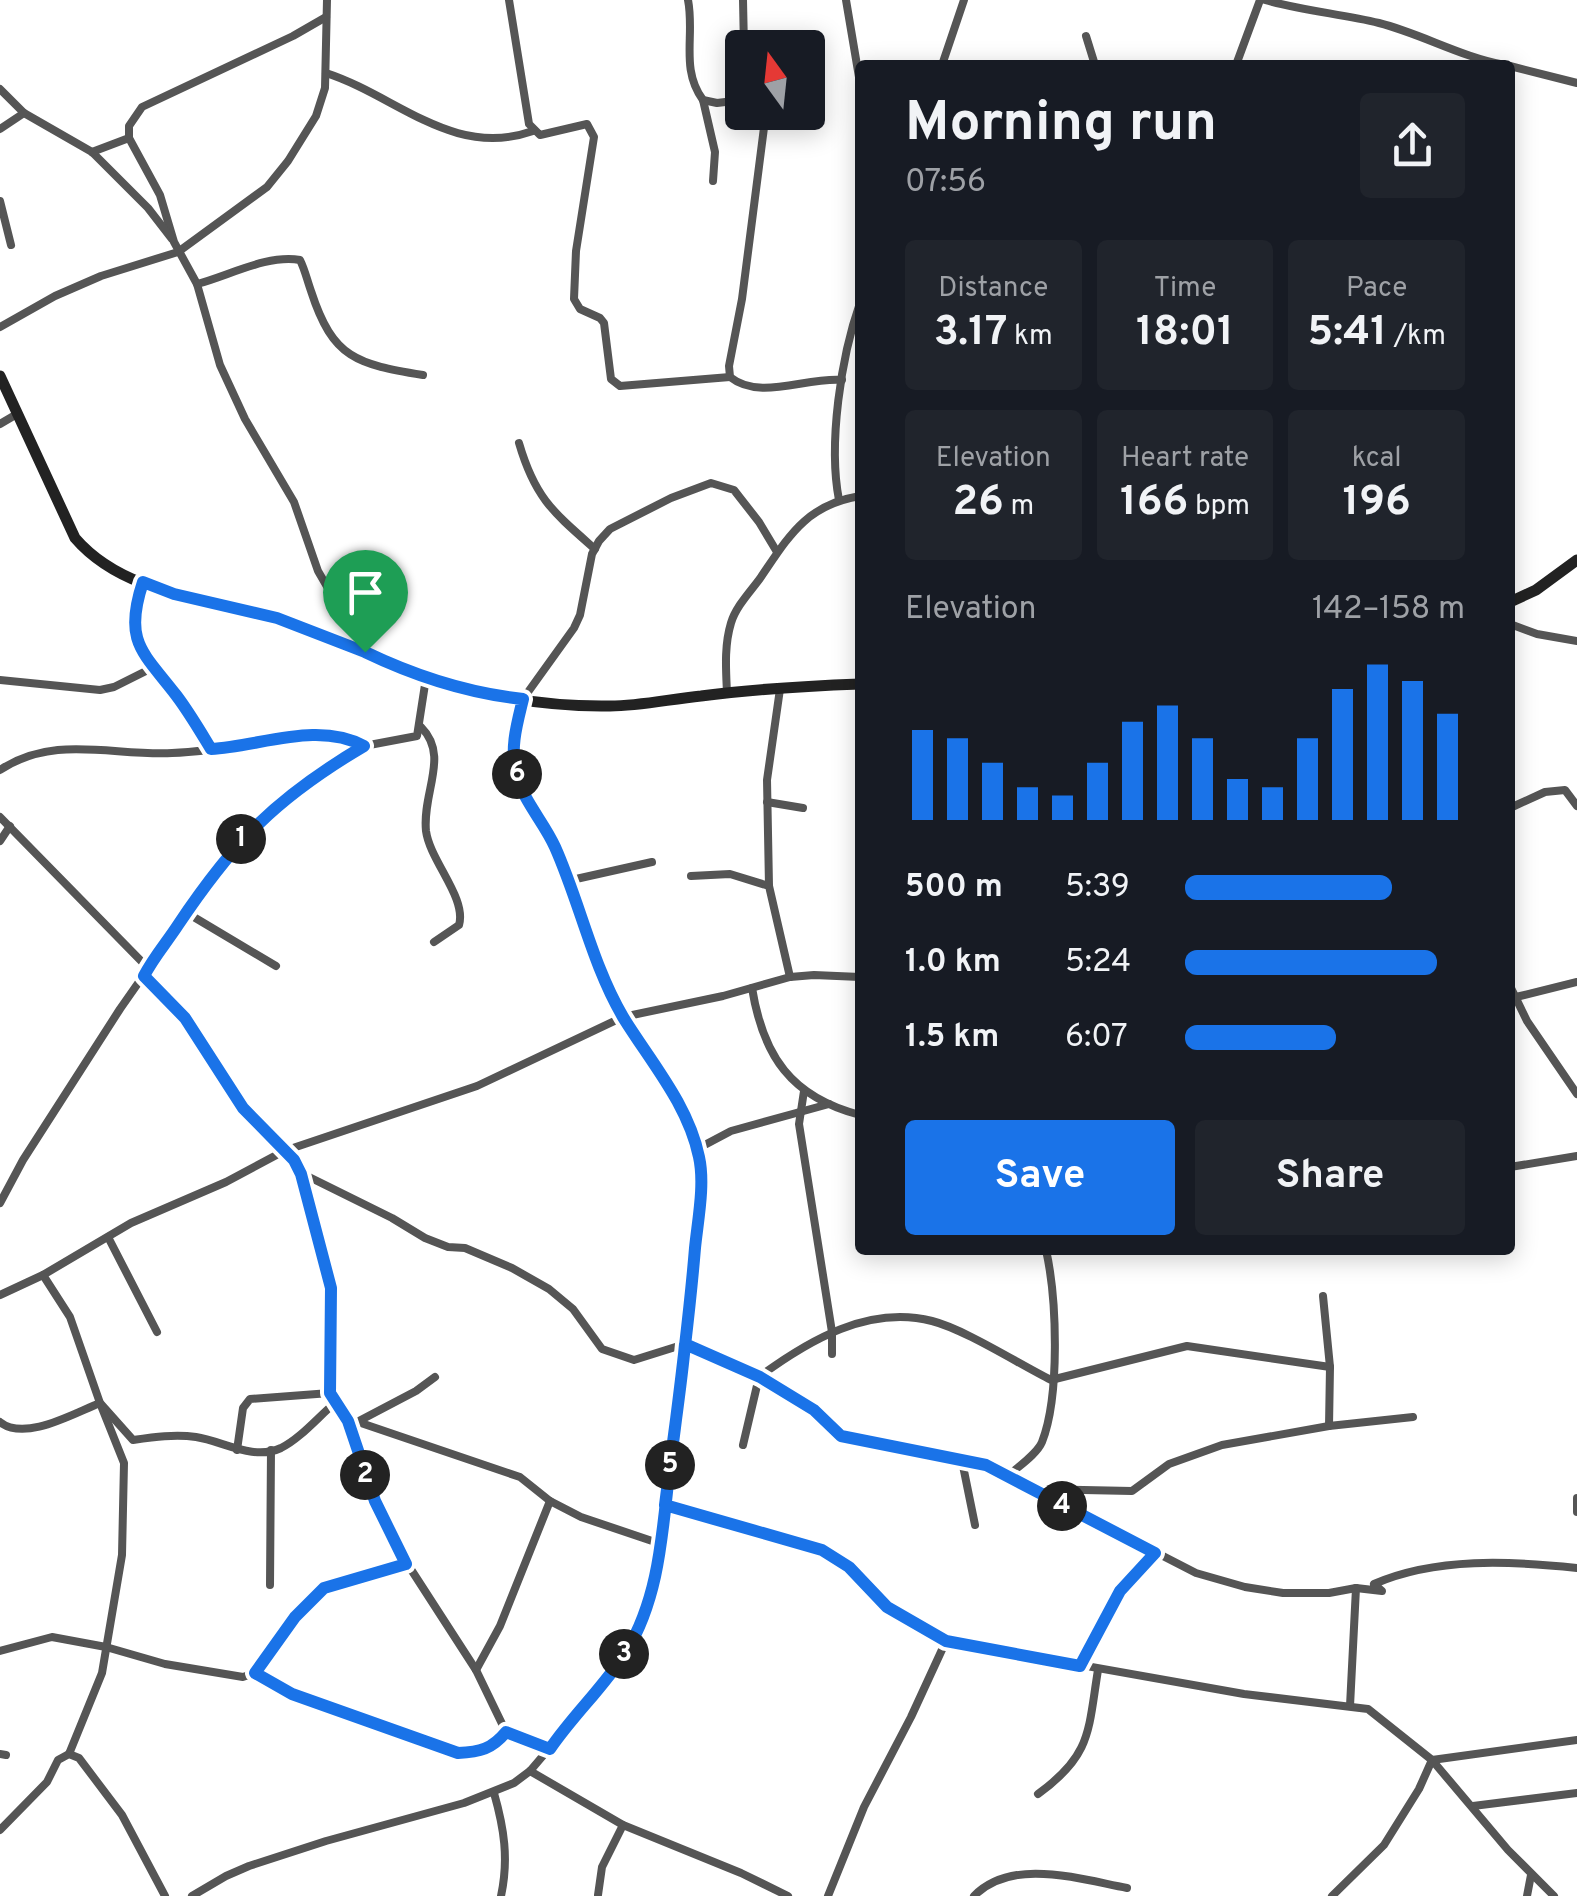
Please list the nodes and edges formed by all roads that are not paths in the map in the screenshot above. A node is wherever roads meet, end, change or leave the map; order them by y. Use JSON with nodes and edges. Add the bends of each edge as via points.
{"nodes":[{"id":1,"x":327,"y":0,"type":"edge"},
{"id":2,"x":508,"y":0,"type":"edge"},
{"id":3,"x":688,"y":0,"type":"edge"},
{"id":4,"x":743,"y":0,"type":"edge"},
{"id":5,"x":846,"y":0,"type":"edge"},
{"id":6,"x":964,"y":0,"type":"edge"},
{"id":7,"x":1263,"y":0,"type":"edge"},
{"id":8,"x":326,"y":16,"type":"junction"},
{"id":9,"x":744,"y":30,"type":"edge"},
{"id":10,"x":1086,"y":36,"type":"dead end"},
{"id":11,"x":856,"y":60,"type":"edge"},
{"id":12,"x":944,"y":60,"type":"edge"},
{"id":13,"x":1093,"y":60,"type":"edge"},
{"id":14,"x":1238,"y":60,"type":"edge"},
{"id":15,"x":1482,"y":60,"type":"edge"},
{"id":16,"x":1515,"y":67,"type":"edge"},
{"id":17,"x":326,"y":73,"type":"junction"},
{"id":18,"x":1577,"y":83,"type":"edge"},
{"id":19,"x":0,"y":89,"type":"edge"},
{"id":20,"x":703,"y":100,"type":"junction"},
{"id":21,"x":725,"y":102,"type":"edge"},
{"id":22,"x":24,"y":113,"type":"junction"},
{"id":23,"x":0,"y":129,"type":"edge"},
{"id":24,"x":764,"y":130,"type":"edge"},
{"id":25,"x":533,"y":132,"type":"junction"},
{"id":26,"x":129,"y":138,"type":"junction"},
{"id":27,"x":92,"y":152,"type":"junction"},
{"id":28,"x":713,"y":181,"type":"dead end"},
{"id":29,"x":0,"y":201,"type":"edge"},
{"id":30,"x":174,"y":242,"type":"junction"},
{"id":31,"x":12,"y":245,"type":"dead end"},
{"id":32,"x":178,"y":252,"type":"junction"},
{"id":33,"x":197,"y":284,"type":"junction"},
{"id":34,"x":855,"y":318,"type":"edge"},
{"id":35,"x":0,"y":327,"type":"edge"},
{"id":36,"x":423,"y":375,"type":"dead end"},
{"id":37,"x":0,"y":376,"type":"edge"},
{"id":38,"x":730,"y":377,"type":"junction"},
{"id":39,"x":842,"y":380,"type":"junction"},
{"id":40,"x":17,"y":414,"type":"junction"},
{"id":41,"x":0,"y":424,"type":"edge"},
{"id":42,"x":519,"y":443,"type":"dead end"},
{"id":43,"x":855,"y":497,"type":"edge"},
{"id":44,"x":838,"y":500,"type":"junction"},
{"id":45,"x":595,"y":549,"type":"junction"},
{"id":46,"x":777,"y":552,"type":"junction"},
{"id":47,"x":1577,"y":560,"type":"edge"},
{"id":48,"x":143,"y":582,"type":"junction"},
{"id":49,"x":1515,"y":600,"type":"edge"},
{"id":50,"x":1515,"y":626,"type":"edge"},
{"id":51,"x":1577,"y":641,"type":"edge"},
{"id":52,"x":365,"y":652,"type":"junction"},
{"id":53,"x":152,"y":668,"type":"junction"},
{"id":54,"x":426,"y":678,"type":"junction"},
{"id":55,"x":0,"y":680,"type":"edge"},
{"id":56,"x":855,"y":684,"type":"edge"},
{"id":57,"x":780,"y":689,"type":"junction"},
{"id":58,"x":727,"y":694,"type":"junction"},
{"id":59,"x":523,"y":699,"type":"junction"},
{"id":60,"x":421,"y":727,"type":"junction"},
{"id":61,"x":364,"y":746,"type":"junction"},
{"id":62,"x":211,"y":749,"type":"junction"},
{"id":63,"x":0,"y":770,"type":"edge"},
{"id":64,"x":767,"y":802,"type":"junction"},
{"id":65,"x":1515,"y":806,"type":"edge"},
{"id":66,"x":1577,"y":806,"type":"edge"},
{"id":67,"x":803,"y":808,"type":"dead end"},
{"id":68,"x":0,"y":816,"type":"edge"},
{"id":69,"x":10,"y":826,"type":"junction"},
{"id":70,"x":0,"y":841,"type":"edge"},
{"id":71,"x":652,"y":862,"type":"dead end"},
{"id":72,"x":691,"y":876,"type":"dead end"},
{"id":73,"x":567,"y":880,"type":"junction"},
{"id":74,"x":768,"y":886,"type":"junction"},
{"id":75,"x":186,"y":912,"type":"junction"},
{"id":76,"x":434,"y":942,"type":"dead end"},
{"id":77,"x":276,"y":966,"type":"dead end"},
{"id":78,"x":146,"y":972,"type":"junction"},
{"id":79,"x":790,"y":978,"type":"junction"},
{"id":80,"x":855,"y":978,"type":"edge"},
{"id":81,"x":1577,"y":982,"type":"edge"},
{"id":82,"x":752,"y":988,"type":"junction"},
{"id":83,"x":1516,"y":997,"type":"joint"},
{"id":84,"x":624,"y":1017,"type":"junction"},
{"id":85,"x":804,"y":1091,"type":"junction"},
{"id":86,"x":1577,"y":1094,"type":"edge"},
{"id":87,"x":829,"y":1104,"type":"junction"},
{"id":88,"x":801,"y":1112,"type":"junction"},
{"id":89,"x":855,"y":1113,"type":"edge"},
{"id":90,"x":697,"y":1148,"type":"junction"},
{"id":91,"x":284,"y":1152,"type":"junction"},
{"id":92,"x":1577,"y":1156,"type":"edge"},
{"id":93,"x":1515,"y":1166,"type":"edge"},
{"id":94,"x":301,"y":1174,"type":"junction"},
{"id":95,"x":0,"y":1202,"type":"edge"},
{"id":96,"x":108,"y":1237,"type":"junction"},
{"id":97,"x":1047,"y":1255,"type":"edge"},
{"id":98,"x":42,"y":1274,"type":"junction"},
{"id":99,"x":0,"y":1295,"type":"edge"},
{"id":100,"x":1322,"y":1296,"type":"dead end"},
{"id":101,"x":156,"y":1332,"type":"dead end"},
{"id":102,"x":832,"y":1332,"type":"junction"},
{"id":103,"x":685,"y":1344,"type":"junction"},
{"id":104,"x":832,"y":1354,"type":"dead end"},
{"id":105,"x":1330,"y":1367,"type":"junction"},
{"id":106,"x":435,"y":1377,"type":"dead end"},
{"id":107,"x":760,"y":1377,"type":"junction"},
{"id":108,"x":1051,"y":1380,"type":"junction"},
{"id":109,"x":333,"y":1397,"type":"junction"},
{"id":110,"x":100,"y":1403,"type":"junction"},
{"id":111,"x":1413,"y":1417,"type":"dead end"},
{"id":112,"x":352,"y":1421,"type":"junction"},
{"id":113,"x":0,"y":1422,"type":"edge"},
{"id":114,"x":1329,"y":1426,"type":"junction"},
{"id":115,"x":743,"y":1445,"type":"dead end"},
{"id":116,"x":237,"y":1450,"type":"junction"},
{"id":117,"x":271,"y":1450,"type":"junction"},
{"id":118,"x":962,"y":1461,"type":"junction"},
{"id":119,"x":1009,"y":1475,"type":"junction"},
{"id":120,"x":1030,"y":1489,"type":"junction"},
{"id":121,"x":1577,"y":1498,"type":"edge"},
{"id":122,"x":550,"y":1501,"type":"junction"},
{"id":123,"x":665,"y":1505,"type":"junction"},
{"id":124,"x":1577,"y":1512,"type":"edge"},
{"id":125,"x":975,"y":1525,"type":"dead end"},
{"id":126,"x":661,"y":1544,"type":"junction"},
{"id":127,"x":1155,"y":1553,"type":"junction"},
{"id":128,"x":406,"y":1564,"type":"junction"},
{"id":129,"x":1577,"y":1568,"type":"edge"},
{"id":130,"x":270,"y":1584,"type":"dead end"},
{"id":131,"x":1356,"y":1588,"type":"junction"},
{"id":132,"x":946,"y":1641,"type":"junction"},
{"id":133,"x":106,"y":1647,"type":"junction"},
{"id":134,"x":0,"y":1652,"type":"edge"},
{"id":135,"x":1080,"y":1666,"type":"junction"},
{"id":136,"x":476,"y":1670,"type":"junction"},
{"id":137,"x":1098,"y":1670,"type":"junction"},
{"id":138,"x":255,"y":1673,"type":"junction"},
{"id":139,"x":1350,"y":1706,"type":"junction"},
{"id":140,"x":506,"y":1732,"type":"junction"},
{"id":141,"x":1577,"y":1740,"type":"edge"},
{"id":142,"x":550,"y":1749,"type":"junction"},
{"id":143,"x":69,"y":1754,"type":"junction"},
{"id":144,"x":1432,"y":1760,"type":"junction"},
{"id":145,"x":530,"y":1772,"type":"junction"},
{"id":146,"x":494,"y":1793,"type":"junction"},
{"id":147,"x":1577,"y":1793,"type":"edge"},
{"id":148,"x":1038,"y":1794,"type":"dead end"},
{"id":149,"x":1473,"y":1806,"type":"junction"},
{"id":150,"x":623,"y":1825,"type":"junction"},
{"id":151,"x":0,"y":1830,"type":"edge"},
{"id":152,"x":1531,"y":1875,"type":"junction"},
{"id":153,"x":1127,"y":1888,"type":"dead end"},
{"id":154,"x":598,"y":1895,"type":"edge"},
{"id":155,"x":164,"y":1896,"type":"edge"},
{"id":156,"x":192,"y":1896,"type":"edge"},
{"id":157,"x":501,"y":1896,"type":"edge"},
{"id":158,"x":788,"y":1896,"type":"edge"},
{"id":159,"x":828,"y":1896,"type":"edge"},
{"id":160,"x":974,"y":1896,"type":"edge"},
{"id":161,"x":1332,"y":1896,"type":"edge"},
{"id":162,"x":1528,"y":1896,"type":"edge"},
{"id":163,"x":1554,"y":1896,"type":"edge"}],
"edges":[{"from":1,"to":8,"type":"street"},
{"from":2,"to":25,"type":"street"},
{"from":3,"to":20,"type":"street","via":[[688,68]]},
{"from":4,"to":9,"type":"street"},
{"from":5,"to":11,"type":"street"},
{"from":6,"to":12,"type":"street"},
{"from":7,"to":14,"type":"street"},
{"from":7,"to":15,"type":"street","via":[[1378,23]]},
{"from":8,"to":17,"type":"street"},
{"from":8,"to":26,"type":"street","via":[[142,107],[128,126]]},
{"from":10,"to":13,"type":"street"},
{"from":16,"to":18,"type":"street"},
{"from":17,"to":25,"type":"street","via":[[478,139]]},
{"from":17,"to":32,"type":"street","via":[[316,116],[288,161],[267,186]]},
{"from":19,"to":22,"type":"street"},
{"from":20,"to":21,"type":"street"},
{"from":20,"to":28,"type":"street","via":[[715,152]]},
{"from":22,"to":23,"type":"street"},
{"from":22,"to":27,"type":"street"},
{"from":24,"to":38,"type":"street"},
{"from":25,"to":38,"type":"street","via":[[540,136],[580,123],[592,129],[574,299],[604,323],[611,379],[620,386]]},
{"from":26,"to":27,"type":"street"},
{"from":26,"to":30,"type":"street","via":[[160,195]]},
{"from":27,"to":30,"type":"street"},
{"from":29,"to":31,"type":"street"},
{"from":30,"to":32,"type":"street"},
{"from":32,"to":33,"type":"street"},
{"from":32,"to":35,"type":"street","via":[[70,289]]},
{"from":33,"to":36,"type":"street","via":[[272,261],[300,260],[344,353]]},
{"from":33,"to":52,"type":"street","via":[[220,365]]},
{"from":34,"to":39,"type":"street"},
{"from":37,"to":40,"type":"main road"},
{"from":38,"to":39,"type":"street","via":[[756,390]]},
{"from":39,"to":44,"type":"street"},
{"from":40,"to":41,"type":"street"},
{"from":40,"to":48,"type":"main road","via":[[75,538],[91,557]]},
{"from":42,"to":45,"type":"street","via":[[535,489]]},
{"from":43,"to":44,"type":"street"},
{"from":44,"to":46,"type":"street"},
{"from":45,"to":46,"type":"street","via":[[610,529],[711,482],[734,490]]},
{"from":45,"to":59,"type":"street","via":[[580,614]]},
{"from":46,"to":58,"type":"street","via":[[731,621]]},
{"from":47,"to":49,"type":"main road"},
{"from":48,"to":52,"type":"main road","via":[[277,618]]},
{"from":48,"to":53,"type":"street","via":[[136,634]]},
{"from":50,"to":51,"type":"street"},
{"from":52,"to":54,"type":"main road"},
{"from":53,"to":55,"type":"street","via":[[100,690]]},
{"from":53,"to":62,"type":"street"},
{"from":54,"to":59,"type":"main road"},
{"from":54,"to":60,"type":"street"},
{"from":56,"to":57,"type":"main road"},
{"from":57,"to":58,"type":"main road"},
{"from":57,"to":64,"type":"street"},
{"from":58,"to":59,"type":"main road","via":[[614,706]]},
{"from":59,"to":73,"type":"street","via":[[512,743],[516,772]]},
{"from":60,"to":61,"type":"street","via":[[418,736]]},
{"from":60,"to":76,"type":"street","via":[[435,746],[426,799],[428,843],[461,917]]},
{"from":61,"to":62,"type":"street","via":[[325,734]]},
{"from":61,"to":75,"type":"street","via":[[254,826]]},
{"from":62,"to":63,"type":"street","via":[[42,750]]},
{"from":64,"to":67,"type":"street"},
{"from":64,"to":74,"type":"street"},
{"from":65,"to":66,"type":"street","via":[[1555,789],[1566,790]]},
{"from":68,"to":69,"type":"street"},
{"from":69,"to":70,"type":"street"},
{"from":69,"to":78,"type":"street"},
{"from":71,"to":73,"type":"street"},
{"from":72,"to":74,"type":"street","via":[[730,874]]},
{"from":73,"to":84,"type":"street"},
{"from":74,"to":79,"type":"street"},
{"from":75,"to":77,"type":"street"},
{"from":75,"to":78,"type":"street"},
{"from":78,"to":91,"type":"street","via":[[185,1018],[243,1108]]},
{"from":78,"to":95,"type":"street"},
{"from":79,"to":80,"type":"street"},
{"from":79,"to":82,"type":"street"},
{"from":81,"to":83,"type":"street"},
{"from":82,"to":84,"type":"street"},
{"from":82,"to":85,"type":"street","via":[[764,1038]]},
{"from":83,"to":86,"type":"street"},
{"from":84,"to":90,"type":"street","via":[[673,1094]]},
{"from":84,"to":91,"type":"street","via":[[476,1086]]},
{"from":85,"to":87,"type":"street"},
{"from":85,"to":88,"type":"street"},
{"from":87,"to":88,"type":"street"},
{"from":87,"to":89,"type":"street"},
{"from":88,"to":90,"type":"street"},
{"from":88,"to":102,"type":"street"},
{"from":90,"to":103,"type":"street","via":[[700,1199]]},
{"from":91,"to":94,"type":"street"},
{"from":91,"to":96,"type":"street"},
{"from":92,"to":93,"type":"street"},
{"from":94,"to":103,"type":"street","via":[[424,1238],[465,1248],[549,1289],[602,1349],[634,1360]]},
{"from":94,"to":109,"type":"street","via":[[331,1288]]},
{"from":96,"to":98,"type":"street"},
{"from":96,"to":101,"type":"street"},
{"from":97,"to":108,"type":"street","via":[[1053,1281]]},
{"from":98,"to":99,"type":"street"},
{"from":98,"to":110,"type":"street","via":[[70,1316]]},
{"from":100,"to":105,"type":"street"},
{"from":102,"to":104,"type":"street"},
{"from":102,"to":107,"type":"street"},
{"from":102,"to":108,"type":"street","via":[[882,1317],[936,1322]]},
{"from":103,"to":107,"type":"street"},
{"from":103,"to":123,"type":"street"},
{"from":105,"to":108,"type":"street","via":[[1186,1346]]},
{"from":105,"to":114,"type":"street"},
{"from":106,"to":112,"type":"street"},
{"from":107,"to":115,"type":"street"},
{"from":107,"to":118,"type":"street","via":[[814,1410],[841,1436]]},
{"from":108,"to":119,"type":"street","via":[[1041,1445]]},
{"from":109,"to":112,"type":"street"},
{"from":109,"to":116,"type":"street","via":[[250,1400]]},
{"from":109,"to":117,"type":"street","via":[[282,1448]]},
{"from":110,"to":113,"type":"street","via":[[32,1428]]},
{"from":110,"to":116,"type":"street","via":[[133,1440],[197,1437]]},
{"from":110,"to":133,"type":"street","via":[[124,1463],[126,1503]]},
{"from":111,"to":114,"type":"street"},
{"from":112,"to":122,"type":"street","via":[[520,1477]]},
{"from":112,"to":128,"type":"street","via":[[375,1501]]},
{"from":114,"to":120,"type":"street","via":[[1191,1455],[1132,1491]]},
{"from":116,"to":117,"type":"street"},
{"from":117,"to":130,"type":"street"},
{"from":118,"to":119,"type":"street"},
{"from":118,"to":125,"type":"street"},
{"from":119,"to":120,"type":"street"},
{"from":120,"to":127,"type":"street"},
{"from":121,"to":124,"type":"street"},
{"from":122,"to":126,"type":"street"},
{"from":122,"to":136,"type":"street"},
{"from":123,"to":126,"type":"street"},
{"from":123,"to":132,"type":"street","via":[[822,1550],[849,1567],[887,1607]]},
{"from":126,"to":142,"type":"street","via":[[649,1599],[626,1652]]},
{"from":127,"to":131,"type":"street","via":[[1245,1587],[1284,1593]]},
{"from":127,"to":135,"type":"street","via":[[1120,1591]]},
{"from":128,"to":136,"type":"street"},
{"from":128,"to":138,"type":"street","via":[[324,1588]]},
{"from":129,"to":131,"type":"street","via":[[1520,1562],[1441,1568],[1374,1584],[1382,1590]]},
{"from":131,"to":139,"type":"street"},
{"from":132,"to":135,"type":"street"},
{"from":132,"to":159,"type":"street"},
{"from":133,"to":134,"type":"street","via":[[52,1637]]},
{"from":133,"to":138,"type":"street","via":[[194,1670]]},
{"from":133,"to":143,"type":"street","via":[[94,1698]]},
{"from":135,"to":137,"type":"street"},
{"from":136,"to":140,"type":"street"},
{"from":137,"to":139,"type":"street"},
{"from":137,"to":148,"type":"street","via":[[1084,1745],[1062,1776]]},
{"from":138,"to":140,"type":"street","via":[[292,1694],[458,1753],[482,1752]]},
{"from":139,"to":144,"type":"street","via":[[1368,1709]]},
{"from":140,"to":142,"type":"street"},
{"from":141,"to":144,"type":"street"},
{"from":142,"to":145,"type":"street"},
{"from":143,"to":151,"type":"street"},
{"from":143,"to":155,"type":"street","via":[[107,1792]]},
{"from":144,"to":149,"type":"street"},
{"from":144,"to":161,"type":"street","via":[[1384,1845]]},
{"from":145,"to":146,"type":"street"},
{"from":145,"to":150,"type":"street"},
{"from":146,"to":156,"type":"street","via":[[249,1866]]},
{"from":146,"to":157,"type":"street","via":[[507,1861]]},
{"from":147,"to":149,"type":"street"},
{"from":149,"to":152,"type":"street"},
{"from":150,"to":154,"type":"street","via":[[602,1867]]},
{"from":150,"to":158,"type":"street"},
{"from":152,"to":162,"type":"street"},
{"from":152,"to":163,"type":"street"},
{"from":153,"to":160,"type":"street","via":[[1030,1874],[990,1882]]}]}
